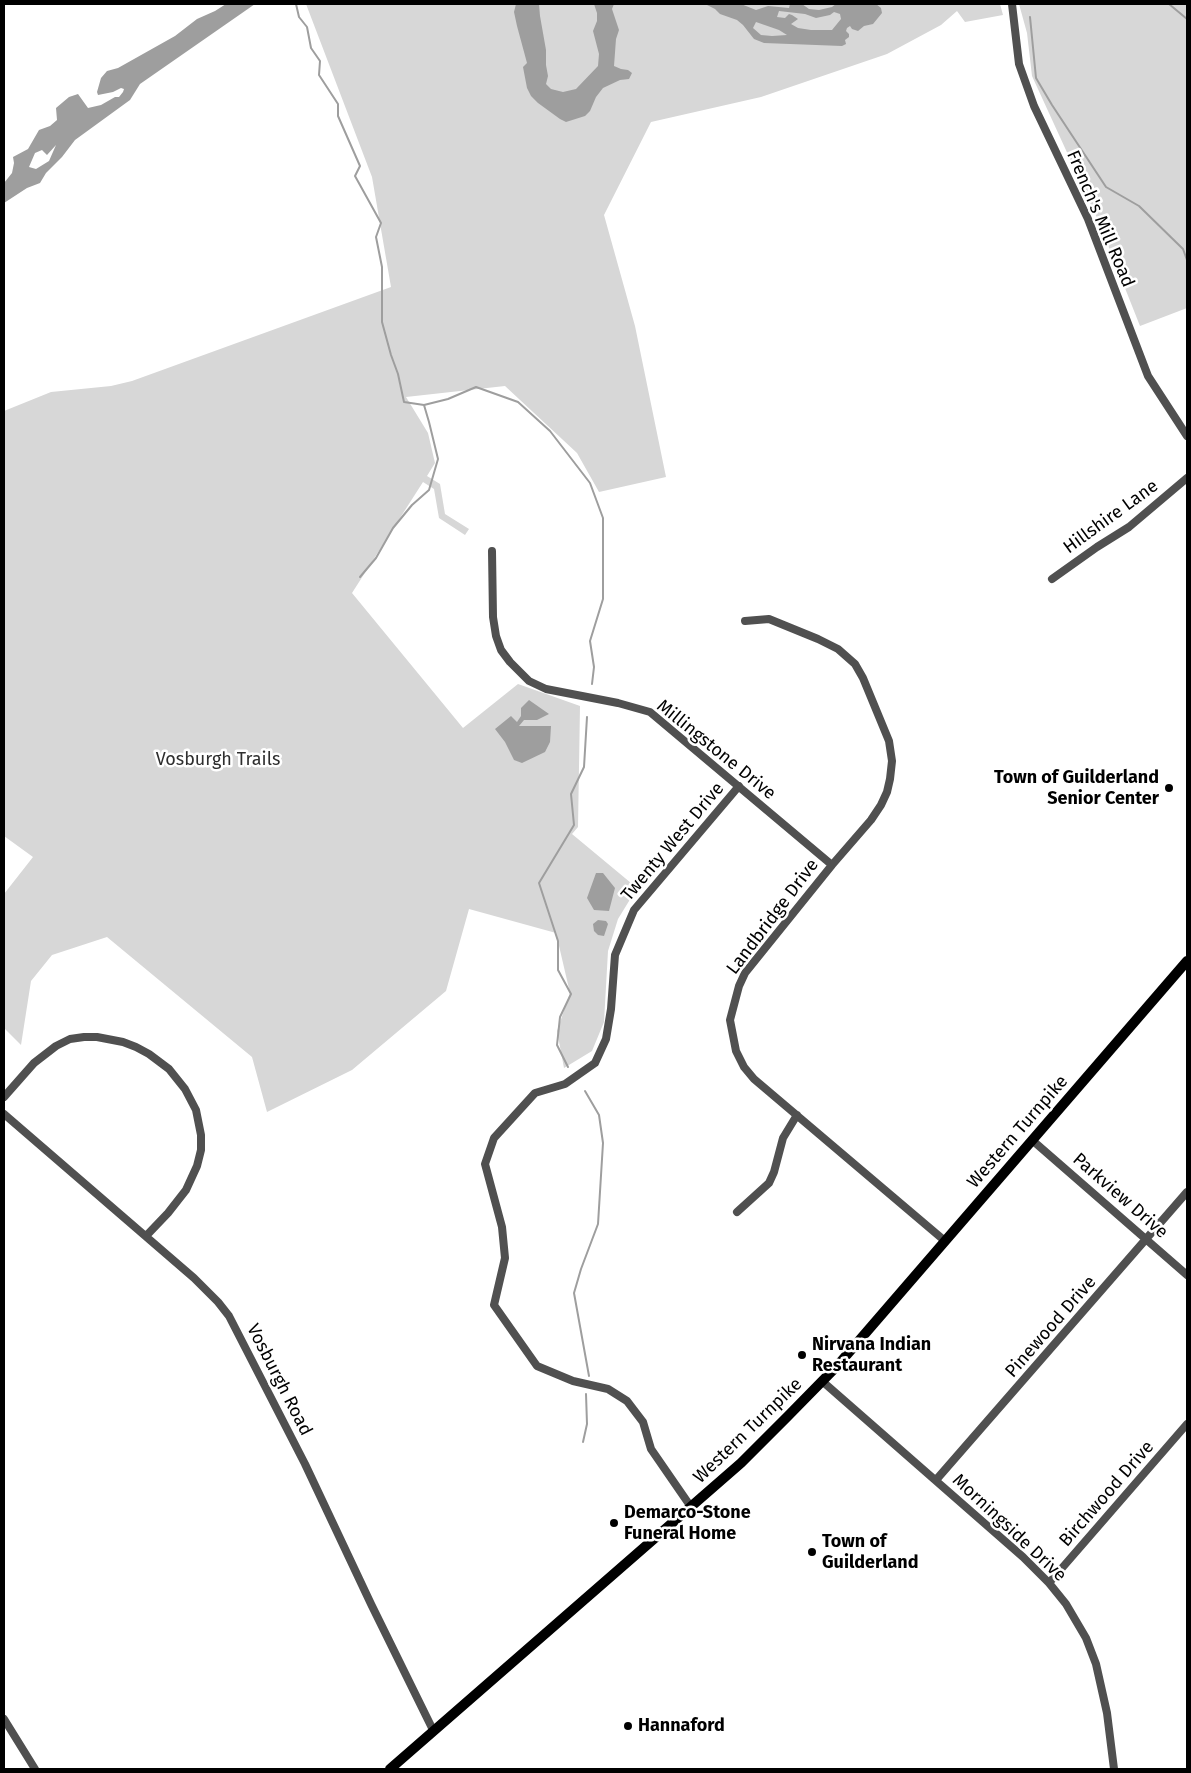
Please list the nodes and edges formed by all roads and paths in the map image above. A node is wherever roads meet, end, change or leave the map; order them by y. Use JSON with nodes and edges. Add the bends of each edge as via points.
{"nodes":[{"id":1,"x":1012,"y":4,"type":"edge"},
{"id":2,"x":1187,"y":436,"type":"edge"},
{"id":3,"x":1187,"y":478,"type":"edge"},
{"id":4,"x":492,"y":551,"type":"dead end"},
{"id":5,"x":1052,"y":580,"type":"dead end"},
{"id":6,"x":745,"y":621,"type":"dead end"},
{"id":7,"x":739,"y":786,"type":"junction"},
{"id":8,"x":832,"y":865,"type":"junction"},
{"id":9,"x":1187,"y":961,"type":"edge"},
{"id":10,"x":4,"y":1097,"type":"edge"},
{"id":11,"x":4,"y":1114,"type":"edge"},
{"id":12,"x":797,"y":1115,"type":"junction"},
{"id":13,"x":1032,"y":1140,"type":"junction"},
{"id":14,"x":1187,"y":1192,"type":"edge"},
{"id":15,"x":737,"y":1212,"type":"dead end"},
{"id":16,"x":147,"y":1235,"type":"junction"},
{"id":17,"x":1148,"y":1239,"type":"junction"},
{"id":18,"x":945,"y":1241,"type":"junction"},
{"id":19,"x":1187,"y":1275,"type":"edge"},
{"id":20,"x":822,"y":1381,"type":"junction"},
{"id":21,"x":1187,"y":1424,"type":"edge"},
{"id":22,"x":936,"y":1480,"type":"junction"},
{"id":23,"x":691,"y":1507,"type":"junction"},
{"id":24,"x":1049,"y":1583,"type":"junction"},
{"id":25,"x":4,"y":1719,"type":"edge"},
{"id":26,"x":434,"y":1730,"type":"junction"},
{"id":27,"x":400,"y":1765,"type":"edge"},
{"id":28,"x":35,"y":1769,"type":"edge"},
{"id":29,"x":390,"y":1769,"type":"edge"},
{"id":30,"x":1114,"y":1769,"type":"edge"}],
"edges":[{"from":1,"to":2,"type":"street","name":"French's Mill Road","via":[[1020,64],[1030,97],[1088,219],[1148,376]]},
{"from":3,"to":5,"type":"street","name":"Hillshire Lane","via":[[1129,527]]},
{"from":4,"to":7,"type":"street","name":"Millingstone Drive","via":[[496,636],[501,650],[529,681],[546,689],[650,712]]},
{"from":6,"to":8,"type":"street","name":"Landbridge Drive","via":[[769,619],[838,649],[855,664],[863,678],[889,741],[890,778],[881,805]]},
{"from":7,"to":8,"type":"street","name":"Millingstone Drive"},
{"from":7,"to":23,"type":"street","name":"Twenty West Drive","via":[[634,910],[615,955],[606,1039],[595,1063],[565,1084],[535,1093],[494,1138],[485,1164],[502,1227],[505,1258],[494,1305],[537,1366],[573,1382],[608,1389],[627,1401],[643,1422],[651,1449]]},
{"from":8,"to":12,"type":"street","name":"Landbridge Drive","via":[[745,973],[730,1020],[736,1050],[744,1066],[754,1079]]},
{"from":9,"to":13,"type":"main road","name":"Western Turnpike"},
{"from":10,"to":16,"type":"street","via":[[34,1063],[56,1046],[84,1037],[123,1042],[149,1054],[169,1069],[196,1110],[201,1150],[186,1190]]},
{"from":11,"to":16,"type":"street","name":"Vosburgh Road"},
{"from":12,"to":15,"type":"street","via":[[783,1138],[769,1183]]},
{"from":12,"to":18,"type":"street","name":"Landbridge Drive"},
{"from":13,"to":17,"type":"street","name":"Parkview Drive"},
{"from":13,"to":18,"type":"main road","name":"Western Turnpike"},
{"from":14,"to":17,"type":"street","name":"Pinewood Drive"},
{"from":16,"to":26,"type":"street","name":"Vosburgh Road","via":[[229,1316]]},
{"from":17,"to":19,"type":"street","name":"Parkview Drive"},
{"from":17,"to":22,"type":"street","name":"Pinewood Drive"},
{"from":18,"to":20,"type":"main road","name":"Western Turnpike"},
{"from":20,"to":22,"type":"street","name":"Morningside Drive"},
{"from":20,"to":23,"type":"main road","name":"Western Turnpike","via":[[741,1463]]},
{"from":21,"to":24,"type":"street","name":"Birchwood Drive"},
{"from":22,"to":24,"type":"street","name":"Morningside Drive"},
{"from":23,"to":26,"type":"main road","name":"Western Turnpike"},
{"from":24,"to":30,"type":"street","name":"Morningside Drive","via":[[1078,1623],[1091,1648],[1107,1713]]},
{"from":25,"to":28,"type":"street"},
{"from":26,"to":27,"type":"main road","name":"Western Turnpike"},
{"from":27,"to":29,"type":"main road","name":"Western Turnpike"}]}
